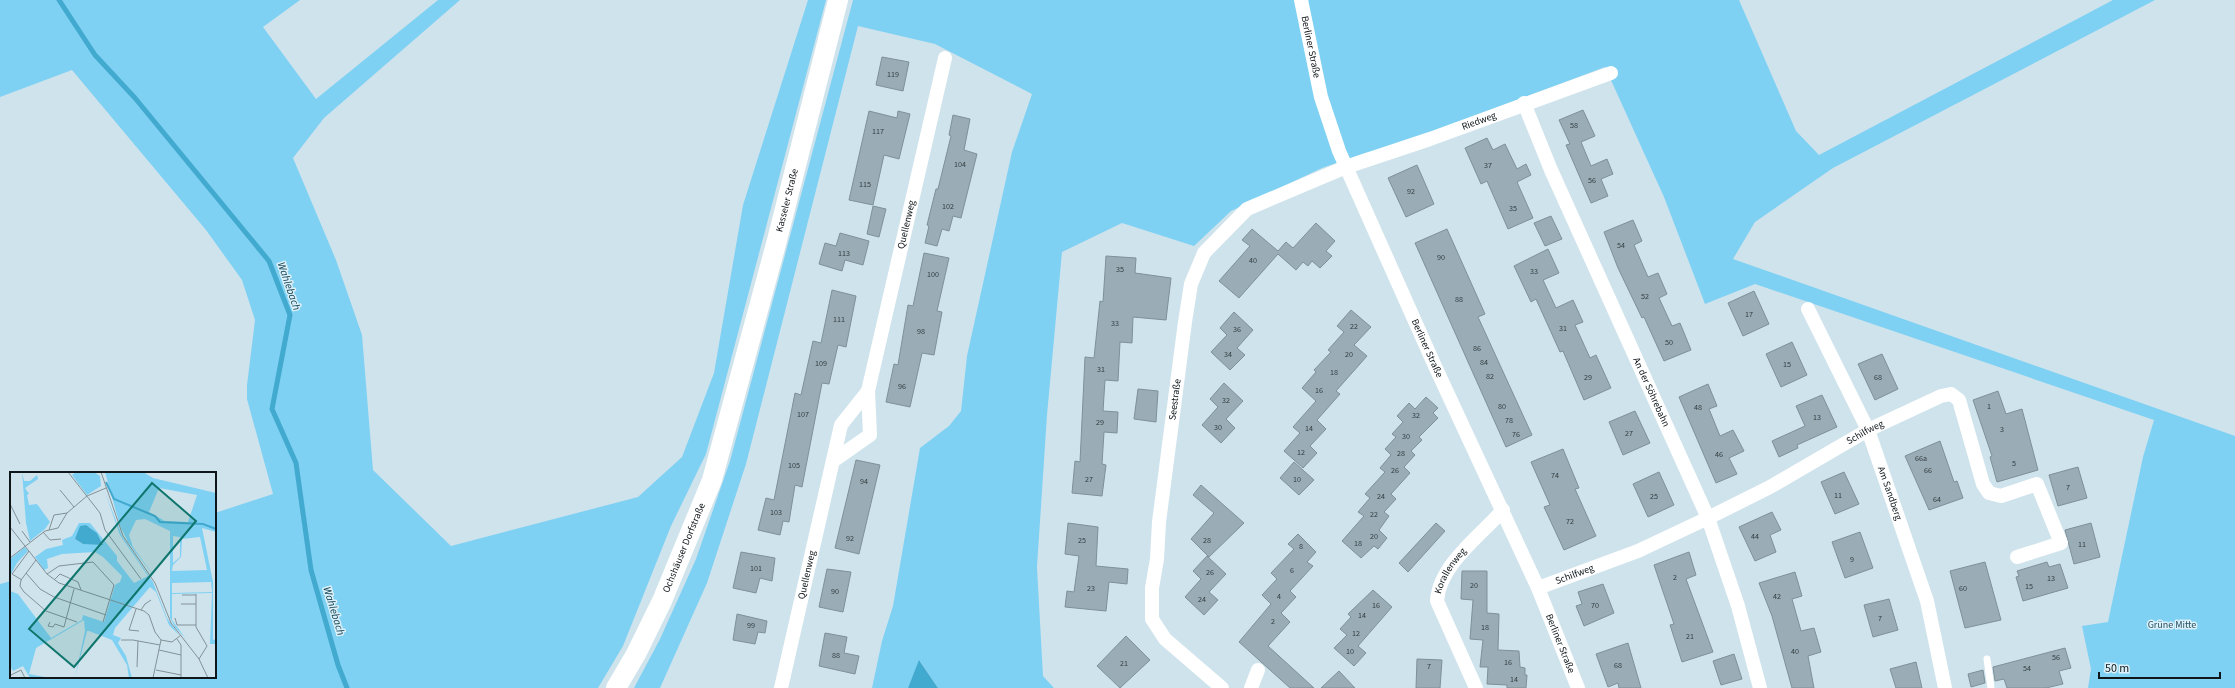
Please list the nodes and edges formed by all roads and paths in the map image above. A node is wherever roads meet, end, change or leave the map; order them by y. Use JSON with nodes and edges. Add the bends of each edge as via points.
{"nodes":[{"id":1,"x":838,"y":0,"type":"edge"},
{"id":2,"x":1301,"y":0,"type":"edge"},
{"id":3,"x":945,"y":58,"type":"dead end"},
{"id":4,"x":1611,"y":73,"type":"dead end"},
{"id":5,"x":1524,"y":103,"type":"junction"},
{"id":6,"x":1346,"y":167,"type":"junction"},
{"id":7,"x":1808,"y":309,"type":"dead end"},
{"id":8,"x":868,"y":391,"type":"junction"},
{"id":9,"x":732,"y":400,"type":"joint"},
{"id":10,"x":1868,"y":430,"type":"junction"},
{"id":11,"x":833,"y":461,"type":"junction"},
{"id":12,"x":1503,"y":510,"type":"junction"},
{"id":13,"x":1708,"y":518,"type":"junction"},
{"id":14,"x":2017,"y":558,"type":"dead end"},
{"id":15,"x":1538,"y":588,"type":"junction"},
{"id":16,"x":1987,"y":659,"type":"dead end"},
{"id":17,"x":1258,"y":670,"type":"dead end"},
{"id":18,"x":616,"y":688,"type":"edge"},
{"id":19,"x":781,"y":688,"type":"edge"},
{"id":20,"x":1222,"y":688,"type":"edge"},
{"id":21,"x":1251,"y":688,"type":"edge"},
{"id":22,"x":1476,"y":688,"type":"edge"},
{"id":23,"x":1578,"y":688,"type":"edge"},
{"id":24,"x":1760,"y":688,"type":"edge"},
{"id":25,"x":1945,"y":688,"type":"edge"},
{"id":26,"x":1991,"y":688,"type":"edge"}],
"edges":[{"from":1,"to":9,"type":"main road","name":"Kasseler Straße","via":[[776,244]]},
{"from":2,"to":6,"type":"street","name":"Berliner Straße","via":[[1321,97]]},
{"from":3,"to":8,"type":"street","name":"Quellenweg"},
{"from":4,"to":5,"type":"street","name":"Riedweg"},
{"from":5,"to":6,"type":"street","name":"Riedweg","via":[[1430,139]]},
{"from":5,"to":13,"type":"street","name":"An der Söhrebahn","via":[[1551,170]]},
{"from":6,"to":12,"type":"street","name":"Berliner Straße"},
{"from":6,"to":20,"type":"street","name":"Seestraße","via":[[1247,209],[1204,253],[1191,284],[1159,522],[1157,560],[1152,588],[1152,619],[1165,639]]},
{"from":7,"to":10,"type":"street","name":"Am Sandberg"},
{"from":8,"to":11,"type":"street","name":"Quellenweg","via":[[841,425]]},
{"from":8,"to":11,"type":"street","name":"Quellenweg","via":[[870,435]]},
{"from":9,"to":18,"type":"main road","name":"Ochshäuser Dorfstraße","via":[[712,480],[688,541],[636,654]]},
{"from":10,"to":13,"type":"street","name":"Schilfweg","via":[[1770,487]]},
{"from":10,"to":14,"type":"street","name":"Schilfweg","via":[[1941,396],[1951,394],[1959,400],[1983,484],[1989,493],[2001,496],[2037,484],[2061,543]]},
{"from":10,"to":25,"type":"street","name":"Am Sandberg","via":[[1927,601]]},
{"from":11,"to":19,"type":"street","name":"Quellenweg"},
{"from":12,"to":15,"type":"street","name":"Berliner Straße"},
{"from":12,"to":22,"type":"street","name":"Korallenweg","via":[[1447,569],[1438,588],[1437,601]]},
{"from":13,"to":15,"type":"street","name":"Schilfweg","via":[[1638,551]]},
{"from":13,"to":24,"type":"street","name":"An der Söhrebahn","via":[[1738,606]]},
{"from":15,"to":23,"type":"street","name":"Berliner Straße"},
{"from":16,"to":26,"type":"lane"},
{"from":17,"to":21,"type":"street"}]}
